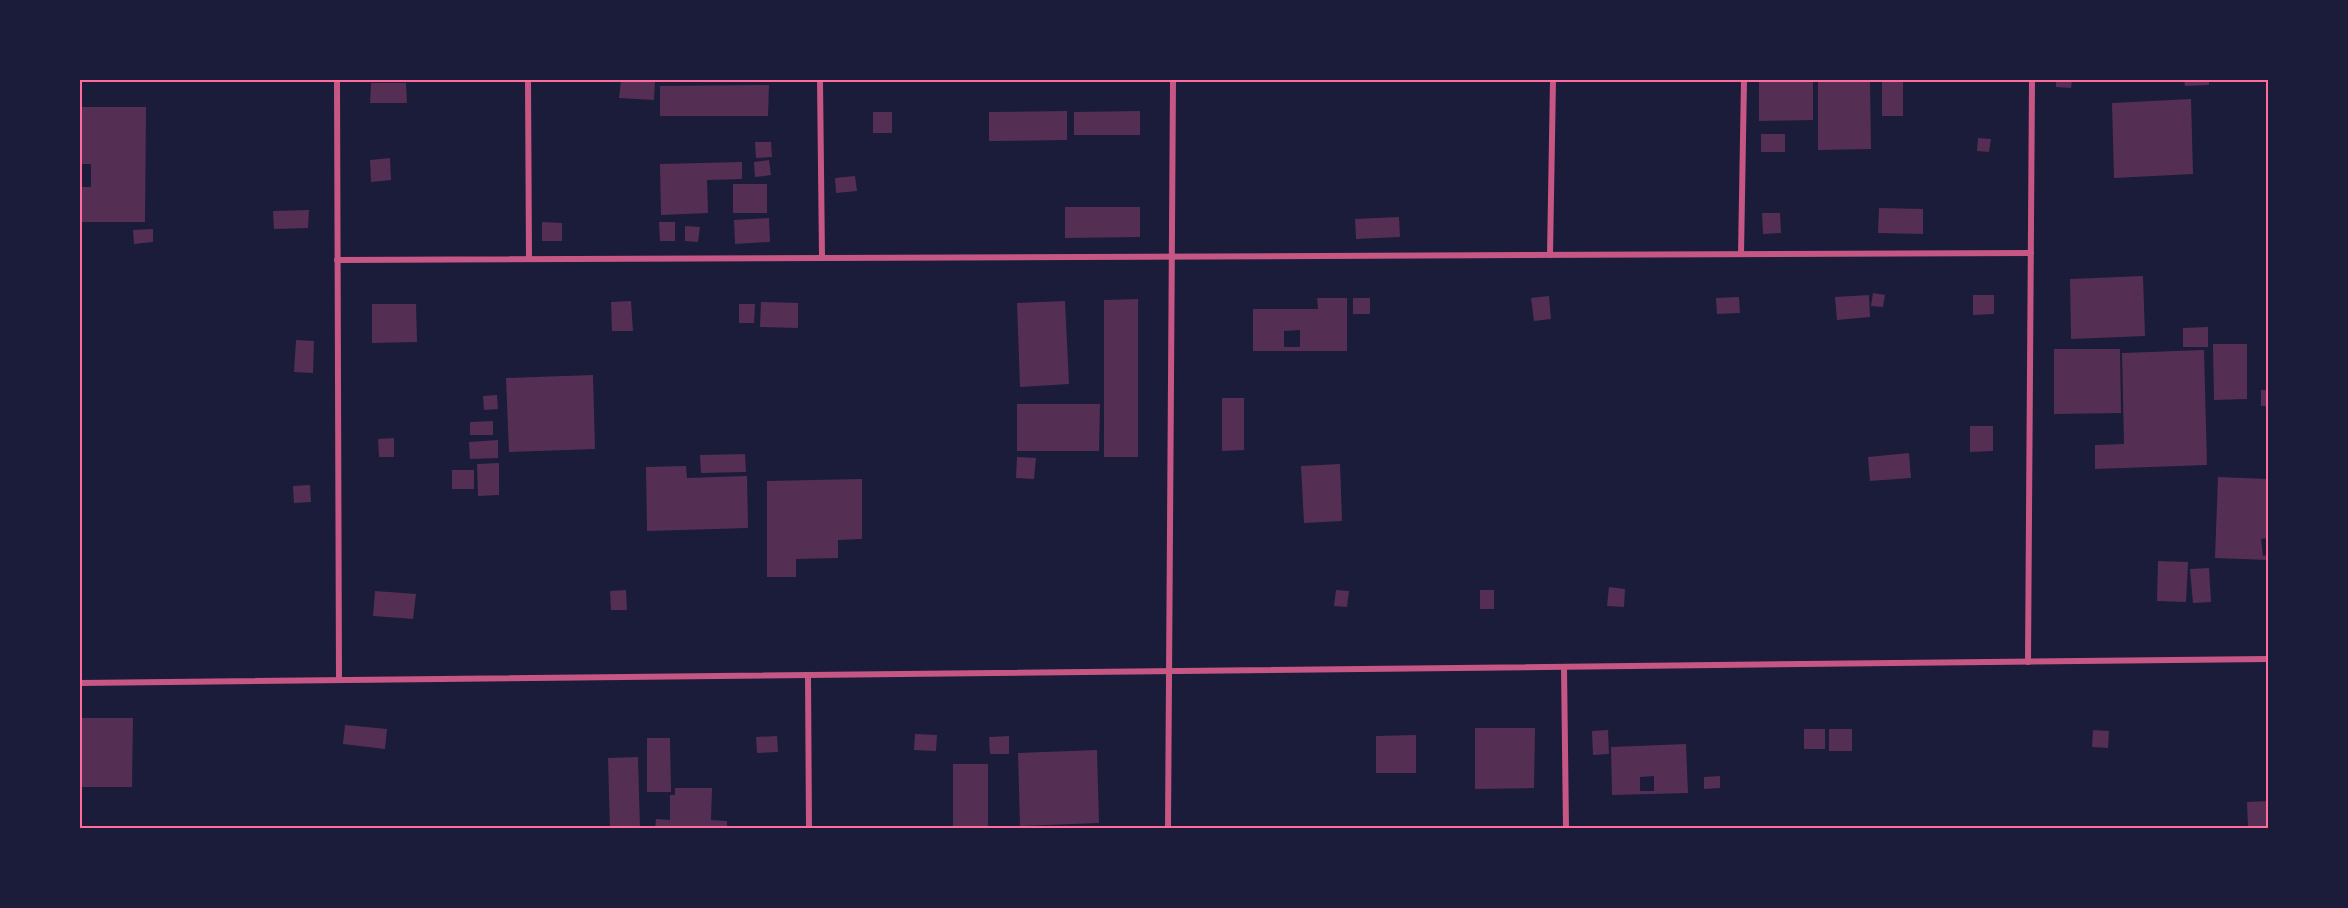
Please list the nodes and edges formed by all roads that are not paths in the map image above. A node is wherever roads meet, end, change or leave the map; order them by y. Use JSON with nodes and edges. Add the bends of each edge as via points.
{"nodes":[{"id":1,"x":337,"y":80,"type":"edge"},
{"id":2,"x":528,"y":80,"type":"edge"},
{"id":3,"x":820,"y":80,"type":"edge"},
{"id":4,"x":1173,"y":80,"type":"edge"},
{"id":5,"x":1552,"y":80,"type":"edge"},
{"id":6,"x":1744,"y":80,"type":"edge"},
{"id":7,"x":2032,"y":80,"type":"edge"},
{"id":8,"x":2031,"y":253,"type":"junction"},
{"id":9,"x":1741,"y":254,"type":"junction"},
{"id":10,"x":1550,"y":255,"type":"junction"},
{"id":11,"x":1172,"y":256,"type":"junction"},
{"id":12,"x":822,"y":257,"type":"junction"},
{"id":13,"x":529,"y":259,"type":"junction"},
{"id":14,"x":338,"y":260,"type":"junction"},
{"id":15,"x":2268,"y":659,"type":"edge"},
{"id":16,"x":2028,"y":662,"type":"junction"},
{"id":17,"x":1564,"y":667,"type":"junction"},
{"id":18,"x":1169,"y":671,"type":"junction"},
{"id":19,"x":808,"y":675,"type":"junction"},
{"id":20,"x":339,"y":680,"type":"junction"},
{"id":21,"x":80,"y":683,"type":"edge"},
{"id":22,"x":808,"y":828,"type":"edge"},
{"id":23,"x":1168,"y":828,"type":"edge"},
{"id":24,"x":1566,"y":828,"type":"edge"}],
"edges":[{"from":1,"to":14,"type":"street"},
{"from":2,"to":13,"type":"street"},
{"from":3,"to":12,"type":"street"},
{"from":4,"to":11,"type":"street"},
{"from":5,"to":10,"type":"street"},
{"from":6,"to":9,"type":"street"},
{"from":7,"to":8,"type":"street"},
{"from":8,"to":9,"type":"street"},
{"from":8,"to":16,"type":"street"},
{"from":9,"to":10,"type":"street"},
{"from":10,"to":11,"type":"street"},
{"from":11,"to":12,"type":"street"},
{"from":11,"to":18,"type":"street"},
{"from":12,"to":13,"type":"street"},
{"from":13,"to":14,"type":"street"},
{"from":14,"to":20,"type":"street"},
{"from":15,"to":16,"type":"street"},
{"from":16,"to":17,"type":"street"},
{"from":17,"to":18,"type":"street"},
{"from":17,"to":24,"type":"street"},
{"from":18,"to":19,"type":"street"},
{"from":18,"to":23,"type":"street"},
{"from":19,"to":20,"type":"street"},
{"from":19,"to":22,"type":"street"},
{"from":20,"to":21,"type":"street"}]}
